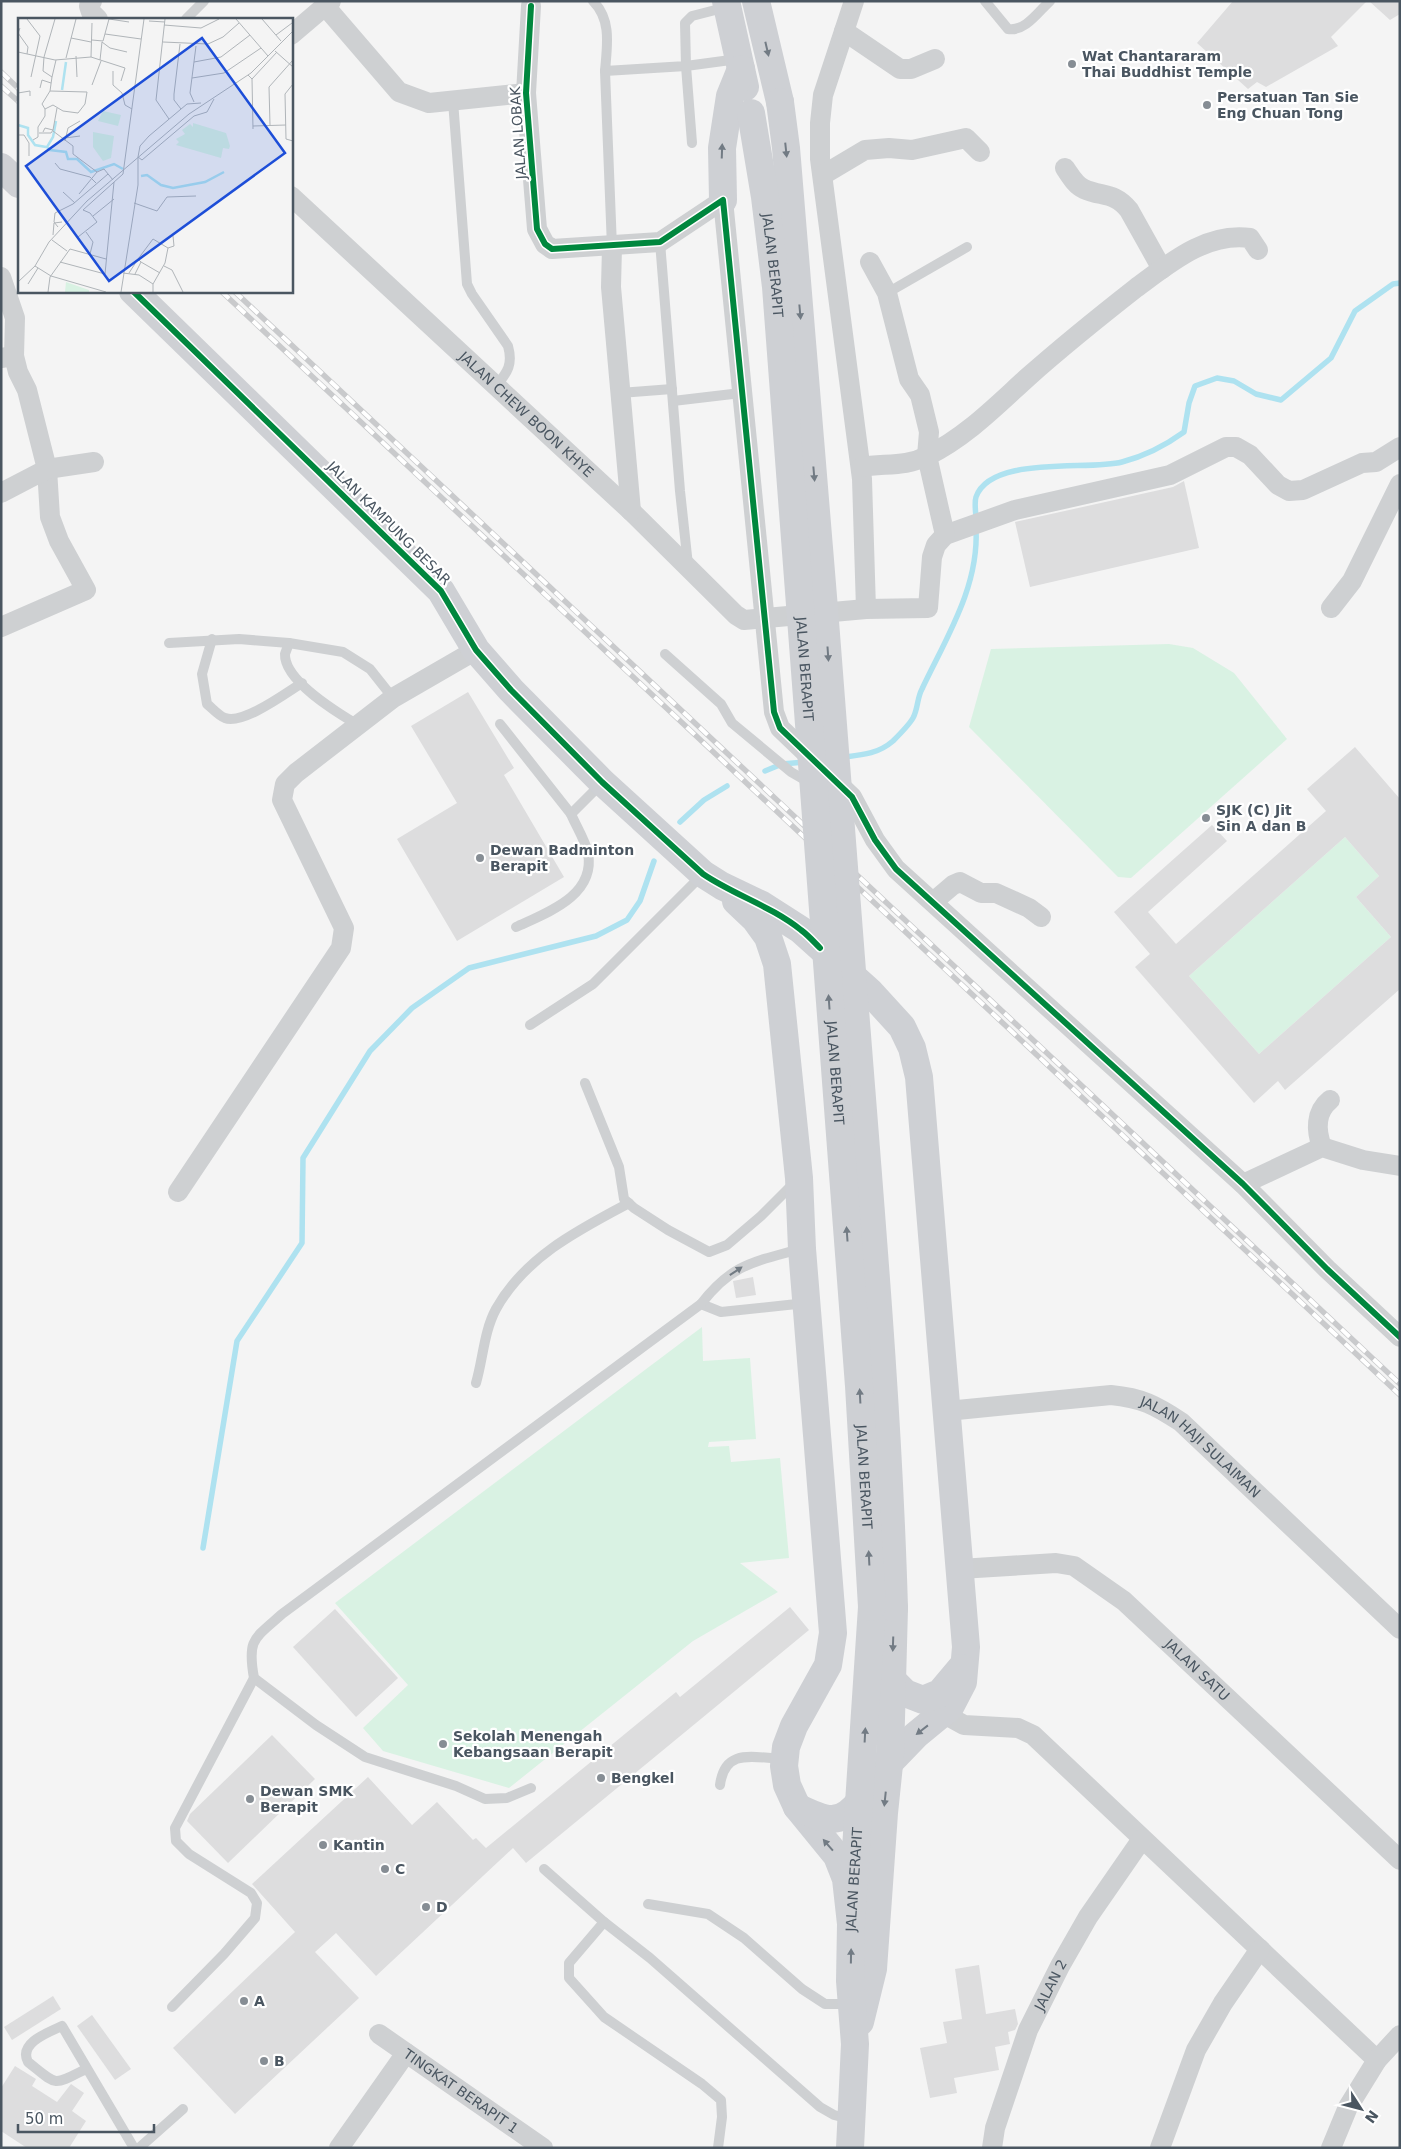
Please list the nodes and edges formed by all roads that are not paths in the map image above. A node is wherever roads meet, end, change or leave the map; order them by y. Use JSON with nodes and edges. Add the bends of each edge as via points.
{"nodes":[{"id":1,"x":204,"y":1,"type":"edge"},
{"id":2,"x":593,"y":1,"type":"edge"},
{"id":3,"x":756,"y":1,"type":"edge"},
{"id":4,"x":854,"y":1,"type":"edge"},
{"id":5,"x":985,"y":1,"type":"edge"},
{"id":6,"x":1050,"y":1,"type":"edge"},
{"id":7,"x":533,"y":3,"type":"edge"},
{"id":8,"x":328,"y":4,"type":"edge"},
{"id":9,"x":726,"y":4,"type":"edge"},
{"id":10,"x":187,"y":18,"type":"edge"},
{"id":11,"x":844,"y":31,"type":"junction"},
{"id":12,"x":292,"y":34,"type":"edge"},
{"id":13,"x":935,"y":59,"type":"dead end"},
{"id":14,"x":740,"y":64,"type":"junction"},
{"id":15,"x":686,"y":66,"type":"junction"},
{"id":16,"x":605,"y":71,"type":"junction"},
{"id":17,"x":526,"y":93,"type":"junction"},
{"id":18,"x":453,"y":101,"type":"junction"},
{"id":19,"x":692,"y":143,"type":"dead end"},
{"id":20,"x":980,"y":152,"type":"dead end"},
{"id":21,"x":1,"y":167,"type":"edge"},
{"id":22,"x":1065,"y":168,"type":"dead end"},
{"id":23,"x":823,"y":175,"type":"junction"},
{"id":24,"x":18,"y":183,"type":"edge"},
{"id":25,"x":292,"y":197,"type":"edge"},
{"id":26,"x":723,"y":200,"type":"junction"},
{"id":27,"x":660,"y":242,"type":"junction"},
{"id":28,"x":612,"y":247,"type":"junction"},
{"id":29,"x":967,"y":247,"type":"dead end"},
{"id":30,"x":1258,"y":250,"type":"dead end"},
{"id":31,"x":870,"y":262,"type":"dead end"},
{"id":32,"x":1162,"y":270,"type":"junction"},
{"id":33,"x":1,"y":277,"type":"edge"},
{"id":34,"x":134,"y":292,"type":"edge"},
{"id":35,"x":887,"y":293,"type":"junction"},
{"id":36,"x":8,"y":357,"type":"edge"},
{"id":37,"x":496,"y":386,"type":"junction"},
{"id":38,"x":672,"y":389,"type":"junction"},
{"id":39,"x":741,"y":393,"type":"junction"},
{"id":40,"x":620,"y":394,"type":"junction"},
{"id":41,"x":673,"y":401,"type":"junction"},
{"id":42,"x":1400,"y":447,"type":"edge"},
{"id":43,"x":927,"y":456,"type":"junction"},
{"id":44,"x":94,"y":462,"type":"dead end"},
{"id":45,"x":1376,"y":462,"type":"junction"},
{"id":46,"x":861,"y":467,"type":"junction"},
{"id":47,"x":47,"y":470,"type":"junction"},
{"id":48,"x":1400,"y":482,"type":"edge"},
{"id":49,"x":1,"y":493,"type":"edge"},
{"id":50,"x":631,"y":511,"type":"junction"},
{"id":51,"x":945,"y":535,"type":"junction"},
{"id":52,"x":688,"y":566,"type":"junction"},
{"id":53,"x":1331,"y":608,"type":"dead end"},
{"id":54,"x":866,"y":610,"type":"junction"},
{"id":55,"x":765,"y":618,"type":"junction"},
{"id":56,"x":1,"y":627,"type":"edge"},
{"id":57,"x":212,"y":639,"type":"junction"},
{"id":58,"x":169,"y":643,"type":"dead end"},
{"id":59,"x":289,"y":643,"type":"junction"},
{"id":60,"x":476,"y":650,"type":"junction"},
{"id":61,"x":665,"y":654,"type":"dead end"},
{"id":62,"x":302,"y":683,"type":"junction"},
{"id":63,"x":393,"y":698,"type":"junction"},
{"id":64,"x":500,"y":724,"type":"dead end"},
{"id":65,"x":358,"y":725,"type":"junction"},
{"id":66,"x":602,"y":782,"type":"junction"},
{"id":67,"x":813,"y":785,"type":"junction"},
{"id":68,"x":571,"y":814,"type":"junction"},
{"id":69,"x":712,"y":880,"type":"junction"},
{"id":70,"x":933,"y":902,"type":"junction"},
{"id":71,"x":1041,"y":917,"type":"dead end"},
{"id":72,"x":516,"y":927,"type":"dead end"},
{"id":73,"x":820,"y":948,"type":"junction"},
{"id":74,"x":777,"y":964,"type":"junction"},
{"id":75,"x":530,"y":1025,"type":"dead end"},
{"id":76,"x":585,"y":1083,"type":"dead end"},
{"id":77,"x":1330,"y":1100,"type":"dead end"},
{"id":78,"x":1322,"y":1147,"type":"junction"},
{"id":79,"x":1400,"y":1166,"type":"edge"},
{"id":80,"x":799,"y":1178,"type":"junction"},
{"id":81,"x":1243,"y":1184,"type":"junction"},
{"id":82,"x":178,"y":1192,"type":"dead end"},
{"id":83,"x":629,"y":1203,"type":"junction"},
{"id":84,"x":802,"y":1249,"type":"junction"},
{"id":85,"x":807,"y":1302,"type":"junction"},
{"id":86,"x":701,"y":1304,"type":"junction"},
{"id":87,"x":1400,"y":1337,"type":"edge"},
{"id":88,"x":476,"y":1383,"type":"dead end"},
{"id":89,"x":947,"y":1411,"type":"junction"},
{"id":90,"x":960,"y":1569,"type":"junction"},
{"id":91,"x":883,"y":1607,"type":"junction"},
{"id":92,"x":1400,"y":1629,"type":"edge"},
{"id":93,"x":965,"y":1663,"type":"junction"},
{"id":94,"x":254,"y":1678,"type":"junction"},
{"id":95,"x":892,"y":1680,"type":"junction"},
{"id":96,"x":944,"y":1714,"type":"junction"},
{"id":97,"x":785,"y":1759,"type":"junction"},
{"id":98,"x":889,"y":1763,"type":"junction"},
{"id":99,"x":720,"y":1785,"type":"dead end"},
{"id":100,"x":531,"y":1788,"type":"dead end"},
{"id":101,"x":860,"y":1801,"type":"junction"},
{"id":102,"x":797,"y":1807,"type":"junction"},
{"id":103,"x":1142,"y":1839,"type":"junction"},
{"id":104,"x":1400,"y":1860,"type":"edge"},
{"id":105,"x":544,"y":1869,"type":"dead end"},
{"id":106,"x":648,"y":1904,"type":"dead end"},
{"id":107,"x":604,"y":1922,"type":"junction"},
{"id":108,"x":851,"y":1924,"type":"junction"},
{"id":109,"x":1260,"y":1950,"type":"junction"},
{"id":110,"x":852,"y":2004,"type":"junction"},
{"id":111,"x":172,"y":2008,"type":"dead end"},
{"id":112,"x":379,"y":2034,"type":"dead end"},
{"id":113,"x":1400,"y":2035,"type":"edge"},
{"id":114,"x":855,"y":2044,"type":"junction"},
{"id":115,"x":406,"y":2053,"type":"junction"},
{"id":116,"x":1376,"y":2060,"type":"junction"},
{"id":117,"x":86,"y":2069,"type":"junction"},
{"id":118,"x":183,"y":2109,"type":"dead end"},
{"id":119,"x":851,"y":2119,"type":"junction"},
{"id":120,"x":134,"y":2148,"type":"edge"},
{"id":121,"x":139,"y":2148,"type":"edge"},
{"id":122,"x":339,"y":2148,"type":"edge"},
{"id":123,"x":543,"y":2148,"type":"edge"},
{"id":124,"x":718,"y":2148,"type":"edge"},
{"id":125,"x":850,"y":2148,"type":"edge"},
{"id":126,"x":992,"y":2148,"type":"edge"},
{"id":127,"x":1160,"y":2148,"type":"edge"},
{"id":128,"x":1331,"y":2148,"type":"edge"}],
"edges":[{"from":1,"to":10,"type":"lane"},
{"from":2,"to":16,"type":"lane","via":[[601,9],[605,21]]},
{"from":3,"to":91,"type":"main road","one_way":true,"bridge":true,"via":[[780,102],[786,148],[818,523],[891,1499]]},
{"from":4,"to":11,"type":"street"},
{"from":5,"to":6,"type":"lane","via":[[1008,29],[1015,30],[1022,28]]},
{"from":7,"to":17,"type":"street","name":"JALAN LOBAK"},
{"from":8,"to":12,"type":"street"},
{"from":8,"to":18,"type":"street","via":[[399,92],[429,103]]},
{"from":9,"to":14,"type":"main road","name":"JALAN BERAPIT"},
{"from":9,"to":15,"type":"lane","via":[[692,16],[685,24]]},
{"from":11,"to":13,"type":"street","via":[[900,69],[911,69]]},
{"from":11,"to":23,"type":"street","via":[[824,95],[820,122]]},
{"from":14,"to":15,"type":"lane"},
{"from":26,"to":14,"type":"main road","one_way":true,"via":[[722,148],[730,96]]},
{"from":14,"to":67,"type":"main road","name":"JALAN BERAPIT","bridge":true,"via":[[765,197],[776,287]]},
{"from":15,"to":16,"type":"lane"},
{"from":15,"to":19,"type":"lane"},
{"from":16,"to":28,"type":"lane"},
{"from":17,"to":18,"type":"street"},
{"from":17,"to":28,"type":"street","name":"JALAN LOBAK","via":[[537,229],[544,244],[552,249]]},
{"from":18,"to":37,"type":"lane","via":[[466,280],[510,353],[511,364]]},
{"from":20,"to":23,"type":"street","via":[[966,138],[912,150],[865,150]]},
{"from":21,"to":24,"type":"main road"},
{"from":22,"to":32,"type":"street","via":[[1083,188],[1122,202]]},
{"from":23,"to":46,"type":"street"},
{"from":25,"to":37,"type":"street","name":"JALAN CHEW BOON KHYE"},
{"from":26,"to":27,"type":"street"},
{"from":26,"to":39,"type":"street"},
{"from":27,"to":28,"type":"street"},
{"from":27,"to":38,"type":"lane"},
{"from":28,"to":40,"type":"street","via":[[611,287]]},
{"from":29,"to":35,"type":"lane"},
{"from":30,"to":32,"type":"street","via":[[1250,238],[1237,236],[1216,240],[1179,256]]},
{"from":31,"to":35,"type":"street"},
{"from":32,"to":43,"type":"street","via":[[1082,329],[971,428]]},
{"from":33,"to":36,"type":"street","via":[[15,318]]},
{"from":34,"to":60,"type":"main road","name":"JALAN KAMPUNG BESAR","via":[[441,591]]},
{"from":35,"to":43,"type":"street","via":[[909,378],[920,395],[929,432]]},
{"from":36,"to":47,"type":"street","via":[[27,390]]},
{"from":37,"to":50,"type":"street","name":"JALAN CHEW BOON KHYE"},
{"from":38,"to":40,"type":"lane"},
{"from":38,"to":41,"type":"lane"},
{"from":39,"to":41,"type":"lane"},
{"from":39,"to":55,"type":"street"},
{"from":40,"to":50,"type":"street"},
{"from":41,"to":52,"type":"lane"},
{"from":42,"to":45,"type":"street"},
{"from":43,"to":46,"type":"street","via":[[903,464]]},
{"from":43,"to":51,"type":"street"},
{"from":44,"to":47,"type":"street"},
{"from":45,"to":48,"type":"street","via":[[1392,472]]},
{"from":45,"to":51,"type":"street","via":[[1362,463],[1303,490],[1289,491],[1278,485],[1250,455],[1236,447],[1226,447],[1170,475],[1015,510]]},
{"from":46,"to":54,"type":"street"},
{"from":47,"to":49,"type":"street"},
{"from":47,"to":56,"type":"street","via":[[50,517],[59,542],[86,590]]},
{"from":48,"to":53,"type":"street","via":[[1352,581]]},
{"from":50,"to":52,"type":"street","name":"JALAN CHEW BOON KHYE"},
{"from":51,"to":54,"type":"street","name":"JALAN CHEW BOON KHYE","via":[[936,545],[932,557],[928,608]]},
{"from":52,"to":55,"type":"street","name":"JALAN CHEW BOON KHYE","via":[[744,620]]},
{"from":54,"to":55,"type":"street","name":"JALAN CHEW BOON KHYE"},
{"from":55,"to":70,"type":"street","via":[[774,712],[780,728],[852,797],[875,840],[896,868]]},
{"from":57,"to":58,"type":"lane"},
{"from":57,"to":59,"type":"lane"},
{"from":57,"to":62,"type":"lane","via":[[202,674],[207,704],[225,718],[236,720]]},
{"from":59,"to":62,"type":"lane","via":[[285,655],[291,673]]},
{"from":59,"to":63,"type":"lane","via":[[343,652],[370,668]]},
{"from":60,"to":63,"type":"street"},
{"from":60,"to":66,"type":"main road","name":"JALAN KAMPUNG BESAR"},
{"from":61,"to":67,"type":"lane","via":[[721,704],[732,723],[791,772]]},
{"from":62,"to":65,"type":"lane","via":[[323,704]]},
{"from":63,"to":65,"type":"street"},
{"from":64,"to":68,"type":"lane"},
{"from":65,"to":82,"type":"street","via":[[296,773],[285,784],[282,800],[344,928],[341,948]]},
{"from":66,"to":68,"type":"lane"},
{"from":66,"to":69,"type":"main road","name":"JALAN KAMPUNG BESAR"},
{"from":91,"to":67,"type":"main road","name":"JALAN BERAPIT","one_way":true,"bridge":true,"via":[[859,1386]]},
{"from":68,"to":72,"type":"lane","via":[[588,853],[588,867],[581,888],[561,906]]},
{"from":69,"to":73,"type":"main road","via":[[786,920]]},
{"from":69,"to":74,"type":"main road","via":[[755,919],[768,937]]},
{"from":69,"to":75,"type":"lane","via":[[593,984]]},
{"from":70,"to":71,"type":"street","via":[[960,882],[981,893],[996,893]]},
{"from":70,"to":81,"type":"street"},
{"from":73,"to":74,"type":"main road"},
{"from":73,"to":89,"type":"main road","via":[[870,992],[902,1027],[912,1048],[919,1077],[928,1163]]},
{"from":74,"to":80,"type":"main road"},
{"from":76,"to":83,"type":"lane","via":[[619,1167],[624,1199]]},
{"from":77,"to":78,"type":"street","via":[[1317,1120],[1316,1133]]},
{"from":78,"to":79,"type":"street"},
{"from":78,"to":81,"type":"street"},
{"from":80,"to":83,"type":"lane","via":[[727,1245],[709,1252],[668,1230]]},
{"from":80,"to":84,"type":"main road"},
{"from":81,"to":87,"type":"street"},
{"from":83,"to":88,"type":"lane","via":[[571,1234],[536,1260],[515,1282],[495,1310]]},
{"from":84,"to":85,"type":"main road"},
{"from":86,"to":84,"type":"lane","one_way":true,"via":[[720,1282],[746,1264]]},
{"from":85,"to":86,"type":"lane","via":[[721,1312]]},
{"from":85,"to":97,"type":"main road","via":[[833,1633],[828,1665],[794,1726]]},
{"from":86,"to":94,"type":"lane","via":[[282,1614],[256,1638],[250,1655]]},
{"from":89,"to":90,"type":"main road"},
{"from":89,"to":92,"type":"street","name":"JALAN HAJI SULAIMAN","via":[[1111,1395],[1155,1405],[1181,1422]]},
{"from":90,"to":93,"type":"main road"},
{"from":90,"to":104,"type":"street","name":"JALAN SATU","via":[[1056,1563],[1074,1566],[1124,1601]]},
{"from":91,"to":95,"type":"main road","one_way":true},
{"from":101,"to":91,"type":"main road","name":"JALAN BERAPIT","one_way":true},
{"from":93,"to":95,"type":"main road","via":[[940,1692],[923,1700],[905,1693]]},
{"from":93,"to":96,"type":"main road","via":[[963,1682]]},
{"from":94,"to":100,"type":"lane","via":[[364,1757],[456,1786],[486,1799],[507,1798]]},
{"from":94,"to":111,"type":"lane","via":[[175,1828],[176,1841],[189,1854],[251,1893],[257,1903],[254,1918]]},
{"from":95,"to":98,"type":"main road"},
{"from":96,"to":98,"type":"main road","one_way":true,"via":[[916,1735]]},
{"from":96,"to":103,"type":"street","via":[[964,1725],[1018,1728],[1033,1735]]},
{"from":97,"to":99,"type":"lane","via":[[737,1757],[727,1763]]},
{"from":97,"to":102,"type":"main road","via":[[787,1785]]},
{"from":98,"to":114,"type":"main road","one_way":true,"via":[[872,1976]]},
{"from":101,"to":102,"type":"main road","via":[[842,1818],[826,1820]]},
{"from":101,"to":108,"type":"main road","name":"JALAN BERAPIT"},
{"from":108,"to":102,"type":"main road","one_way":true,"via":[[846,1879],[837,1856]]},
{"from":103,"to":109,"type":"street"},
{"from":103,"to":126,"type":"street","name":"JALAN 2","via":[[1088,1916],[1028,2030],[995,2128]]},
{"from":105,"to":107,"type":"lane"},
{"from":106,"to":110,"type":"lane","via":[[708,1914],[744,1938],[802,1989],[825,2004]]},
{"from":107,"to":119,"type":"lane","via":[[650,1958],[820,2107]]},
{"from":107,"to":124,"type":"lane","via":[[569,1963],[569,1978],[604,2017],[721,2100]]},
{"from":110,"to":108,"type":"main road","name":"JALAN BERAPIT","one_way":true},
{"from":109,"to":116,"type":"street"},
{"from":109,"to":127,"type":"street","via":[[1223,2003],[1196,2050]]},
{"from":110,"to":114,"type":"main road","name":"JALAN BERAPIT"},
{"from":112,"to":115,"type":"street","name":"TINGKAT BERAPIT 1"},
{"from":113,"to":116,"type":"street"},
{"from":114,"to":119,"type":"main road","name":"JALAN BERAPIT"},
{"from":115,"to":122,"type":"street"},
{"from":115,"to":123,"type":"street","name":"TINGKAT BERAPIT 1"},
{"from":116,"to":128,"type":"street","via":[[1348,2107]]},
{"from":117,"to":117,"type":"lane","via":[[62,2026],[40,2036],[26,2050],[28,2062],[54,2082]]},
{"from":117,"to":120,"type":"lane"},
{"from":118,"to":121,"type":"lane"},
{"from":119,"to":125,"type":"main road","name":"JALAN BERAPIT"}]}
